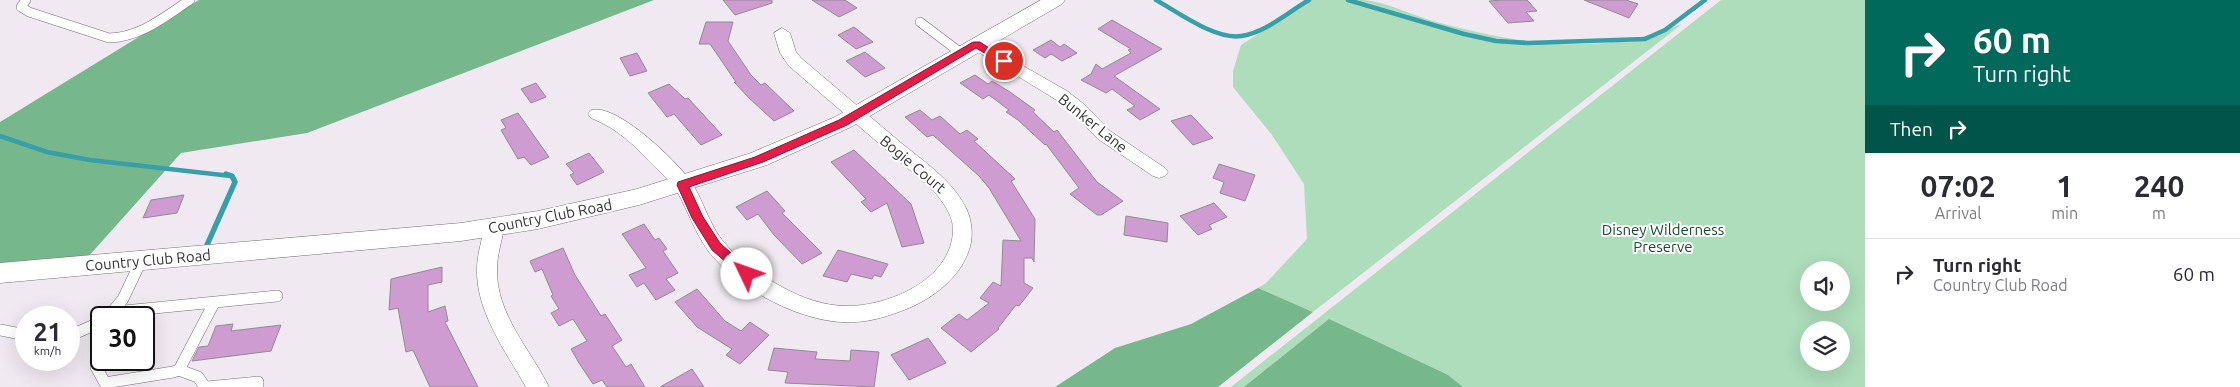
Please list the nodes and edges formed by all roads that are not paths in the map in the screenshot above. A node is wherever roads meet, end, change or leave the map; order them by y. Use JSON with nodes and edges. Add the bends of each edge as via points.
{"nodes":[{"id":1,"x":26,"y":0,"type":"edge"},
{"id":2,"x":190,"y":0,"type":"edge"},
{"id":3,"x":1055,"y":0,"type":"edge"},
{"id":4,"x":920,"y":22,"type":"dead end"},
{"id":5,"x":782,"y":33,"type":"dead end"},
{"id":6,"x":969,"y":49,"type":"junction"},
{"id":7,"x":597,"y":114,"type":"dead end"},
{"id":8,"x":856,"y":116,"type":"junction"},
{"id":9,"x":1159,"y":172,"type":"dead end"},
{"id":10,"x":682,"y":185,"type":"junction"},
{"id":11,"x":494,"y":227,"type":"junction"},
{"id":12,"x":141,"y":261,"type":"junction"},
{"id":13,"x":0,"y":273,"type":"edge"},
{"id":14,"x":277,"y":296,"type":"dead end"},
{"id":15,"x":214,"y":303,"type":"junction"},
{"id":16,"x":113,"y":306,"type":"edge"},
{"id":17,"x":155,"y":312,"type":"edge"},
{"id":18,"x":0,"y":330,"type":"edge"},
{"id":19,"x":15,"y":333,"type":"edge"},
{"id":20,"x":179,"y":370,"type":"junction"},
{"id":21,"x":98,"y":371,"type":"edge"},
{"id":22,"x":206,"y":387,"type":"edge"},
{"id":23,"x":257,"y":387,"type":"edge"},
{"id":24,"x":538,"y":387,"type":"edge"}],
"edges":[{"from":1,"to":2,"type":"lane","via":[[21,7],[29,12],[117,39],[132,36]]},
{"from":3,"to":6,"type":"street","name":"Country Club Road"},
{"from":4,"to":6,"type":"lane"},
{"from":5,"to":8,"type":"street","name":"Bogie Court","via":[[788,53],[795,62]]},
{"from":6,"to":8,"type":"street","name":"Country Club Road"},
{"from":6,"to":9,"type":"street","name":"Bunker Lane","via":[[1061,95],[1104,134]]},
{"from":7,"to":10,"type":"street","name":"Bogie Court","via":[[624,126],[635,135]]},
{"from":8,"to":10,"type":"street","name":"Country Club Road","via":[[759,159]]},
{"from":8,"to":10,"type":"street","name":"Bogie Court","via":[[946,191],[960,216],[963,235],[953,262],[928,290],[902,304],[871,312],[839,314],[808,308],[776,293],[747,274],[716,247]]},
{"from":10,"to":11,"type":"street","name":"Country Club Road","via":[[589,210]]},
{"from":11,"to":12,"type":"street","name":"Country Club Road"},
{"from":11,"to":24,"type":"street","via":[[487,271],[489,290],[497,314]]},
{"from":12,"to":13,"type":"street","name":"Country Club Road"},
{"from":12,"to":16,"type":"lane"},
{"from":14,"to":15,"type":"lane"},
{"from":15,"to":17,"type":"lane"},
{"from":15,"to":20,"type":"lane"},
{"from":18,"to":19,"type":"lane"},
{"from":20,"to":21,"type":"lane","via":[[105,383]]},
{"from":20,"to":22,"type":"lane","via":[[198,377]]},
{"from":22,"to":23,"type":"lane","via":[[258,382]]}]}
